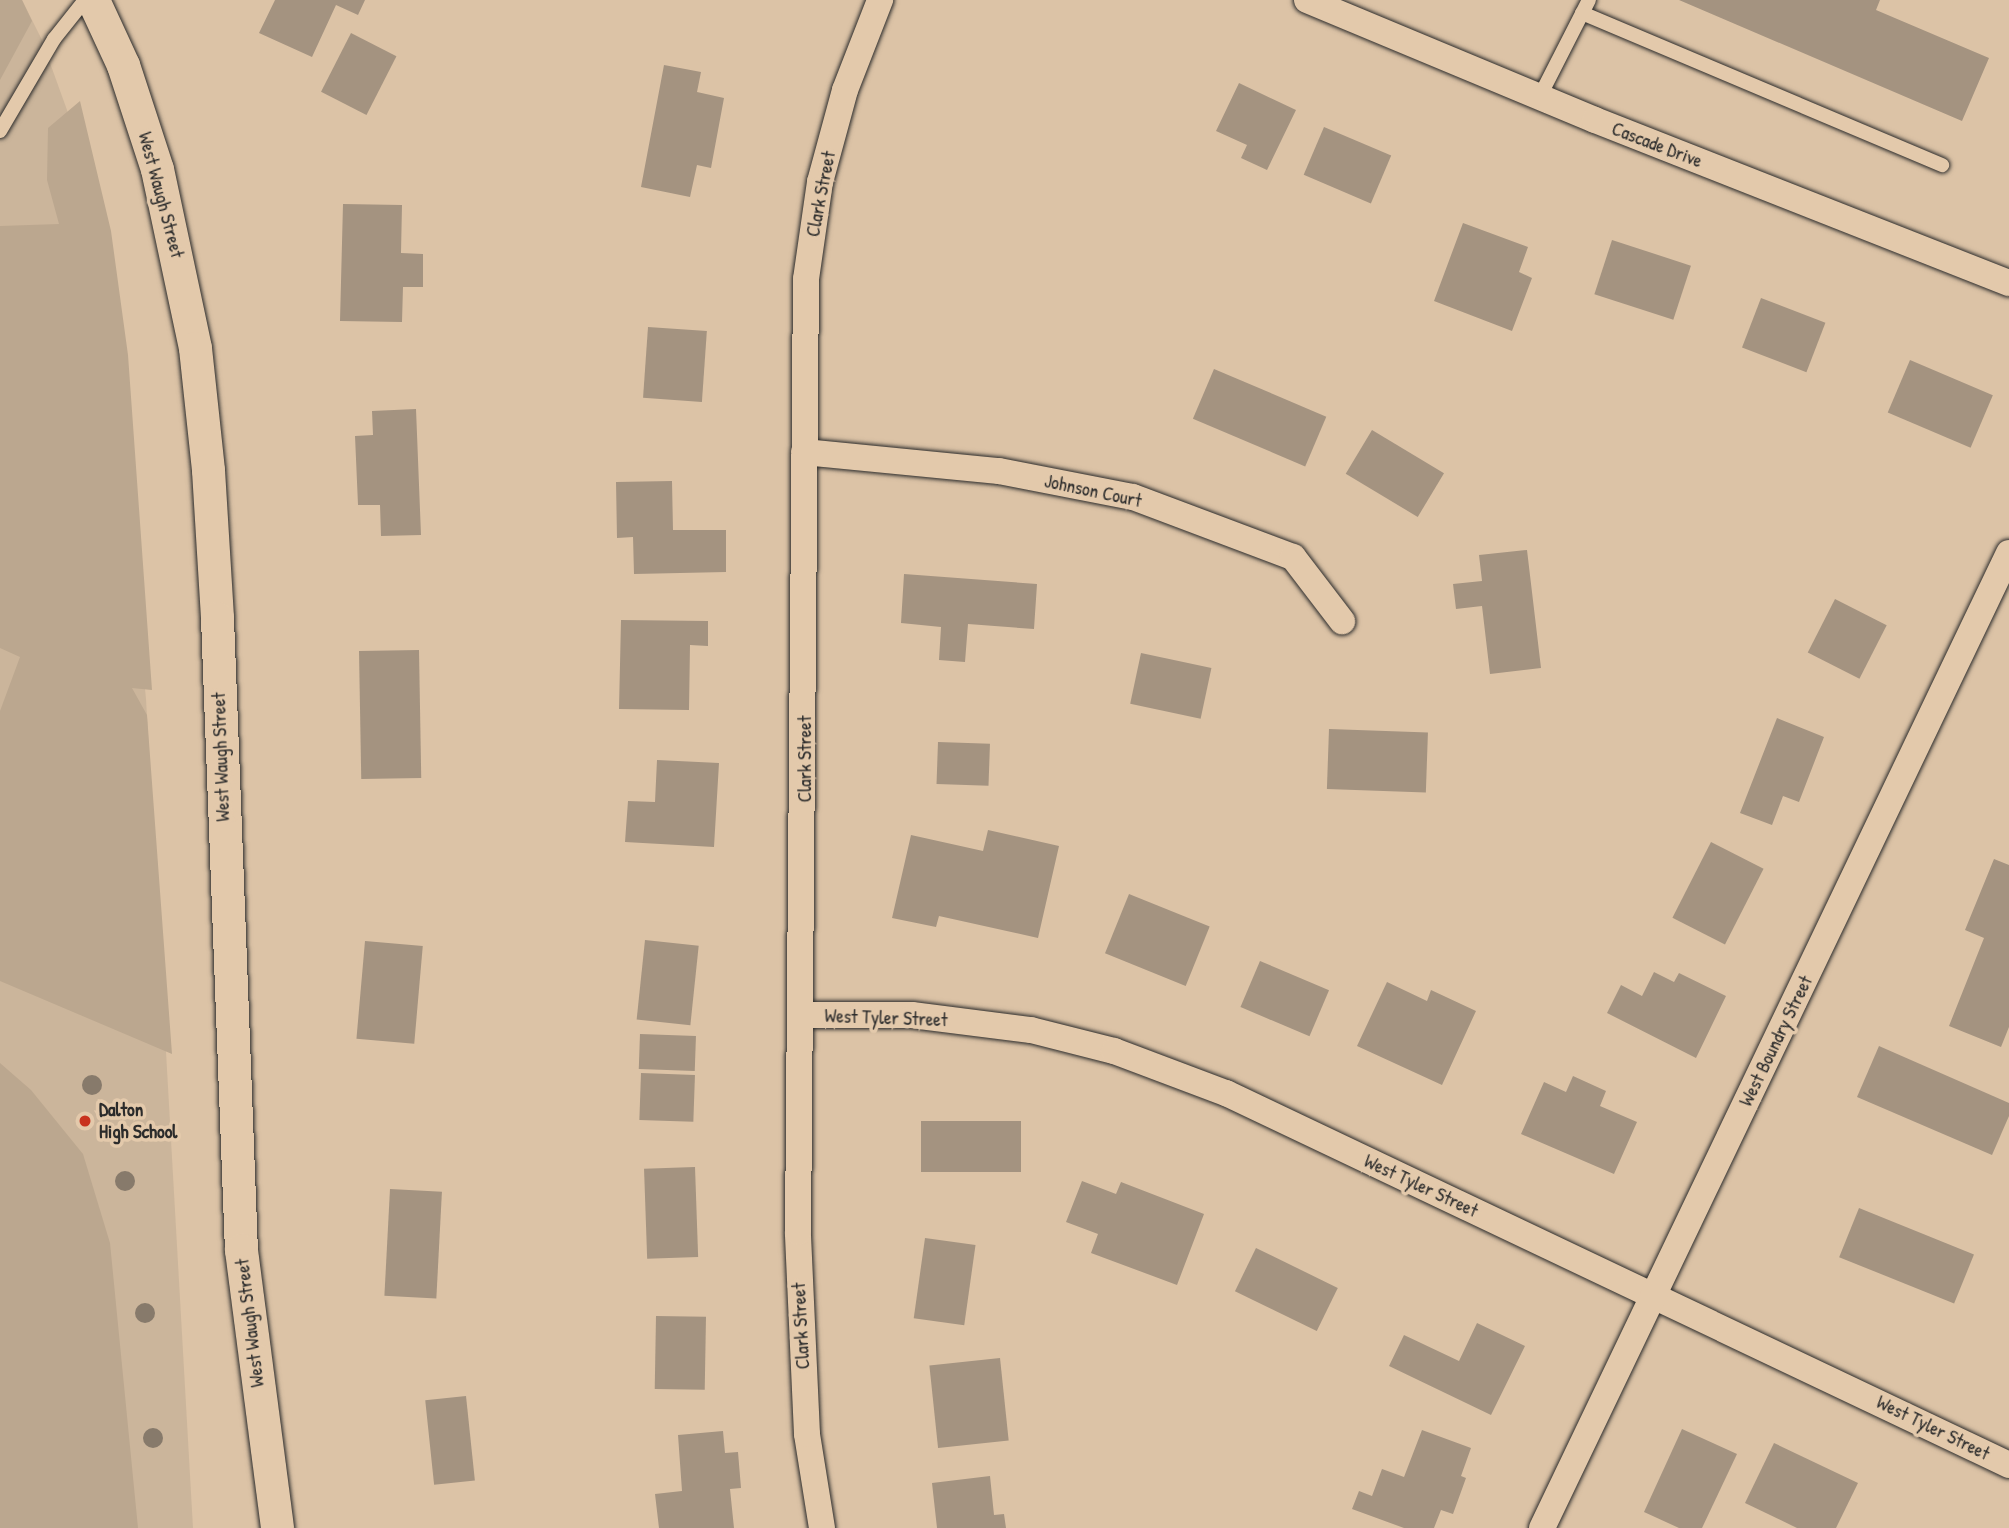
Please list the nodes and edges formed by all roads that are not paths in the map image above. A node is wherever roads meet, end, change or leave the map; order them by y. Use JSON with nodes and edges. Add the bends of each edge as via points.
{"nodes":[{"id":1,"x":85,"y":0,"type":"edge"},
{"id":2,"x":93,"y":0,"type":"edge"},
{"id":3,"x":880,"y":0,"type":"edge"},
{"id":4,"x":1307,"y":0,"type":"edge"},
{"id":5,"x":1586,"y":6,"type":"edge"},
{"id":6,"x":1540,"y":96,"type":"junction"},
{"id":7,"x":0,"y":131,"type":"edge"},
{"id":8,"x":1941,"y":165,"type":"dead end"},
{"id":9,"x":2009,"y":283,"type":"edge"},
{"id":10,"x":804,"y":452,"type":"junction"},
{"id":11,"x":2009,"y":553,"type":"edge"},
{"id":12,"x":1342,"y":621,"type":"dead end"},
{"id":13,"x":802,"y":1015,"type":"junction"},
{"id":14,"x":1652,"y":1293,"type":"junction"},
{"id":15,"x":2009,"y":1465,"type":"edge"},
{"id":16,"x":277,"y":1528,"type":"edge"},
{"id":17,"x":821,"y":1528,"type":"edge"},
{"id":18,"x":1542,"y":1528,"type":"edge"}],
"edges":[{"from":1,"to":7,"type":"lane","via":[[54,39]]},
{"from":2,"to":16,"type":"street","name":"West Waugh Street","via":[[122,65],[157,169],[195,348],[208,470],[216,618],[241,1250]]},
{"from":3,"to":10,"type":"street","name":"Clark Street","via":[[845,90],[820,182],[806,279]]},
{"from":4,"to":6,"type":"street","name":"Cascade Drive"},
{"from":5,"to":6,"type":"lane"},
{"from":5,"to":8,"type":"lane"},
{"from":6,"to":9,"type":"street","name":"Cascade Drive"},
{"from":10,"to":12,"type":"street","name":"Johnson Court","via":[[999,471],[1133,497],[1293,557]]},
{"from":10,"to":13,"type":"street","name":"Clark Street"},
{"from":11,"to":14,"type":"street","name":"West Boundry Street"},
{"from":13,"to":14,"type":"street","name":"West Tyler Street","via":[[912,1015],[1031,1030],[1114,1051],[1226,1093]]},
{"from":13,"to":17,"type":"street","name":"Clark Street","via":[[800,1328],[807,1434]]},
{"from":14,"to":15,"type":"street","name":"West Tyler Street"},
{"from":14,"to":18,"type":"street","name":"West Boundry Street"}]}
